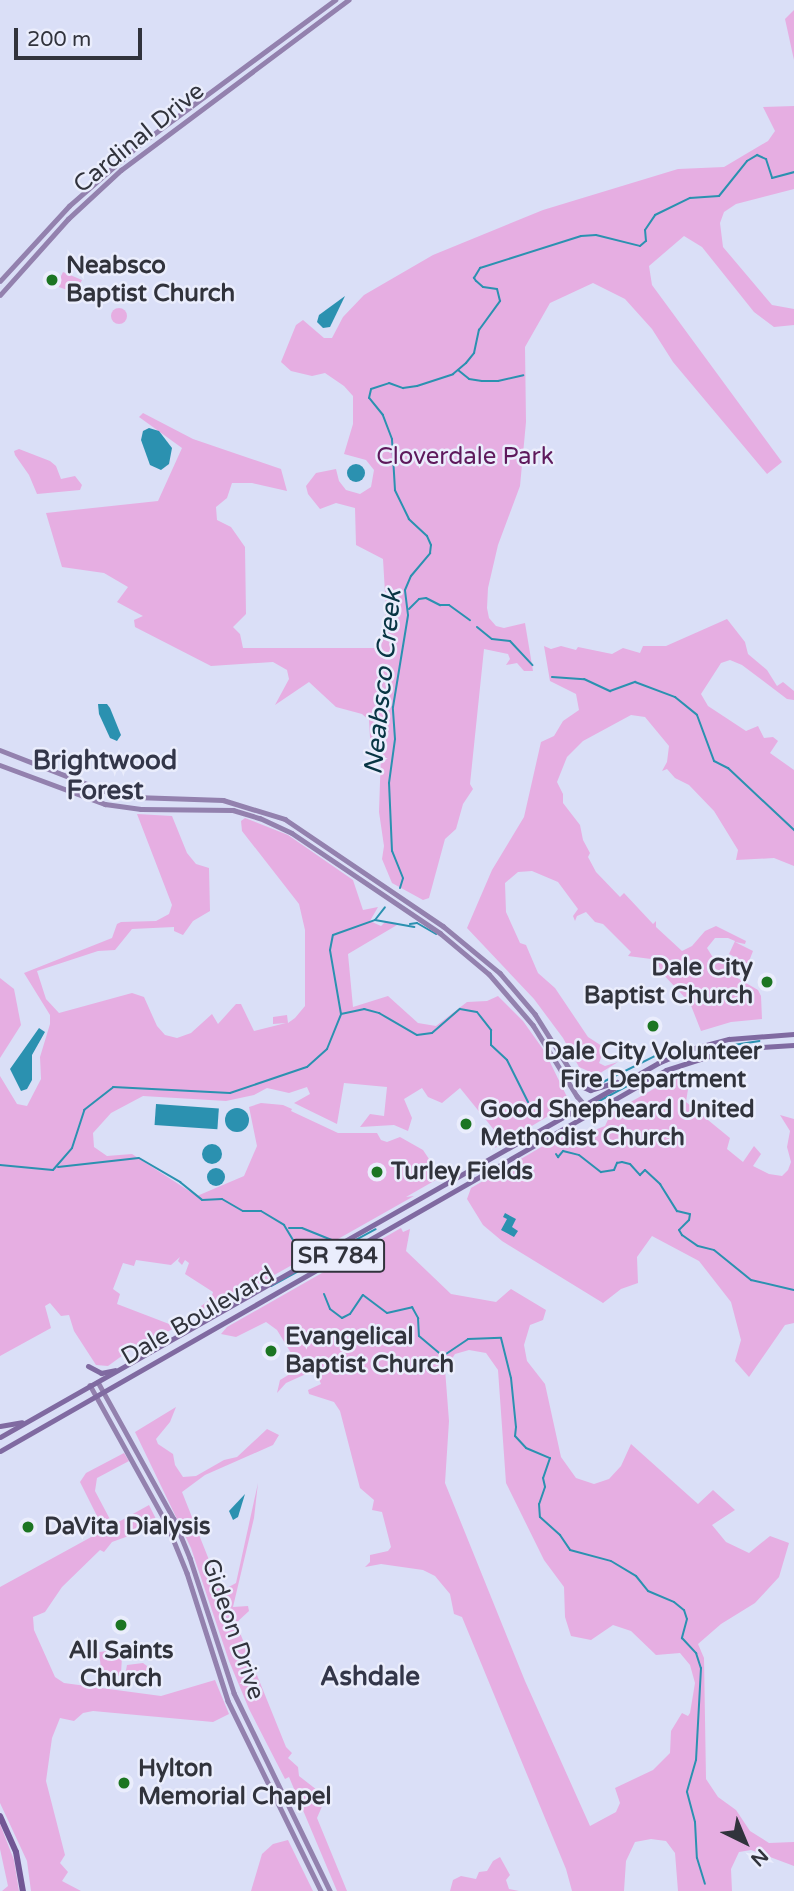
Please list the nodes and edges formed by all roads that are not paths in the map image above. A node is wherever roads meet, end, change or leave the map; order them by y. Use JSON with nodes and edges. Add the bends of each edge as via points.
{"nodes":[{"id":1,"x":335,"y":0,"type":"edge"},
{"id":2,"x":348,"y":0,"type":"edge"},
{"id":3,"x":0,"y":281,"type":"edge"},
{"id":4,"x":0,"y":295,"type":"edge"},
{"id":5,"x":0,"y":750,"type":"edge"},
{"id":6,"x":0,"y":765,"type":"edge"},
{"id":7,"x":794,"y":1034,"type":"edge"},
{"id":8,"x":794,"y":1045,"type":"edge"},
{"id":9,"x":573,"y":1074,"type":"junction"},
{"id":10,"x":629,"y":1077,"type":"junction"},
{"id":11,"x":585,"y":1102,"type":"junction"},
{"id":12,"x":590,"y":1111,"type":"junction"},
{"id":13,"x":89,"y":1366,"type":"dead end"},
{"id":14,"x":124,"y":1367,"type":"junction"},
{"id":15,"x":98,"y":1382,"type":"junction"},
{"id":16,"x":90,"y":1385,"type":"junction"},
{"id":17,"x":103,"y":1390,"type":"junction"},
{"id":18,"x":95,"y":1395,"type":"junction"},
{"id":19,"x":28,"y":1420,"type":"junction"},
{"id":20,"x":0,"y":1426,"type":"edge"},
{"id":21,"x":0,"y":1437,"type":"edge"},
{"id":22,"x":0,"y":1451,"type":"edge"},
{"id":23,"x":0,"y":1816,"type":"edge"},
{"id":24,"x":299,"y":1825,"type":"junction"},
{"id":25,"x":292,"y":1829,"type":"junction"},
{"id":26,"x":23,"y":1891,"type":"edge"},
{"id":27,"x":321,"y":1891,"type":"edge"},
{"id":28,"x":330,"y":1891,"type":"edge"}],
"edges":[{"from":1,"to":3,"type":"main road","name":"Cardinal Drive","via":[[119,162],[62,214]]},
{"from":2,"to":4,"type":"main road","name":"Cardinal Drive","via":[[121,170],[72,215]]},
{"from":5,"to":9,"type":"main road","via":[[108,792],[223,800],[285,819],[447,928],[500,973],[535,1014]]},
{"from":6,"to":11,"type":"main road","via":[[98,802],[141,809],[233,810],[292,832],[472,959],[526,1014]]},
{"from":7,"to":10,"type":"main road","name":"Dale Boulevard","number":"SR 784","via":[[715,1042]]},
{"from":8,"to":12,"type":"main road","name":"Dale Boulevard","number":"SR 784","via":[[745,1047],[702,1056]]},
{"from":9,"to":10,"type":"main road","via":[[590,1090]]},
{"from":9,"to":11,"type":"main road"},
{"from":10,"to":11,"type":"main road","name":"Dale Boulevard","number":"SR 784"},
{"from":11,"to":12,"type":"main road"},
{"from":11,"to":14,"type":"main road","name":"Dale Boulevard","number":"SR 784"},
{"from":12,"to":17,"type":"main road","name":"Dale Boulevard","number":"SR 784"},
{"from":13,"to":14,"type":"main road","via":[[101,1373]]},
{"from":14,"to":15,"type":"main road","name":"Dale Boulevard","number":"SR 784"},
{"from":15,"to":16,"type":"main road","name":"Dale Boulevard","number":"SR 784"},
{"from":15,"to":17,"type":"main road","name":"Gideon Drive"},
{"from":16,"to":18,"type":"main road","name":"Gideon Drive"},
{"from":16,"to":19,"type":"main road","name":"Dale Boulevard","number":"SR 784"},
{"from":17,"to":18,"type":"main road","name":"Dale Boulevard","number":"SR 784"},
{"from":17,"to":24,"type":"main road","name":"Gideon Drive","via":[[183,1539],[234,1693]]},
{"from":18,"to":22,"type":"main road","name":"Dale Boulevard","number":"SR 784"},
{"from":18,"to":25,"type":"main road","name":"Gideon Drive","via":[[167,1524],[225,1693]]},
{"from":19,"to":20,"type":"main road"},
{"from":19,"to":21,"type":"main road","name":"Dale Boulevard","number":"SR 784"},
{"from":23,"to":26,"type":"highway","via":[[16,1852]]},
{"from":24,"to":25,"type":"main road"},
{"from":24,"to":28,"type":"main road","name":"Gideon Drive"},
{"from":25,"to":27,"type":"main road","name":"Gideon Drive"}]}
